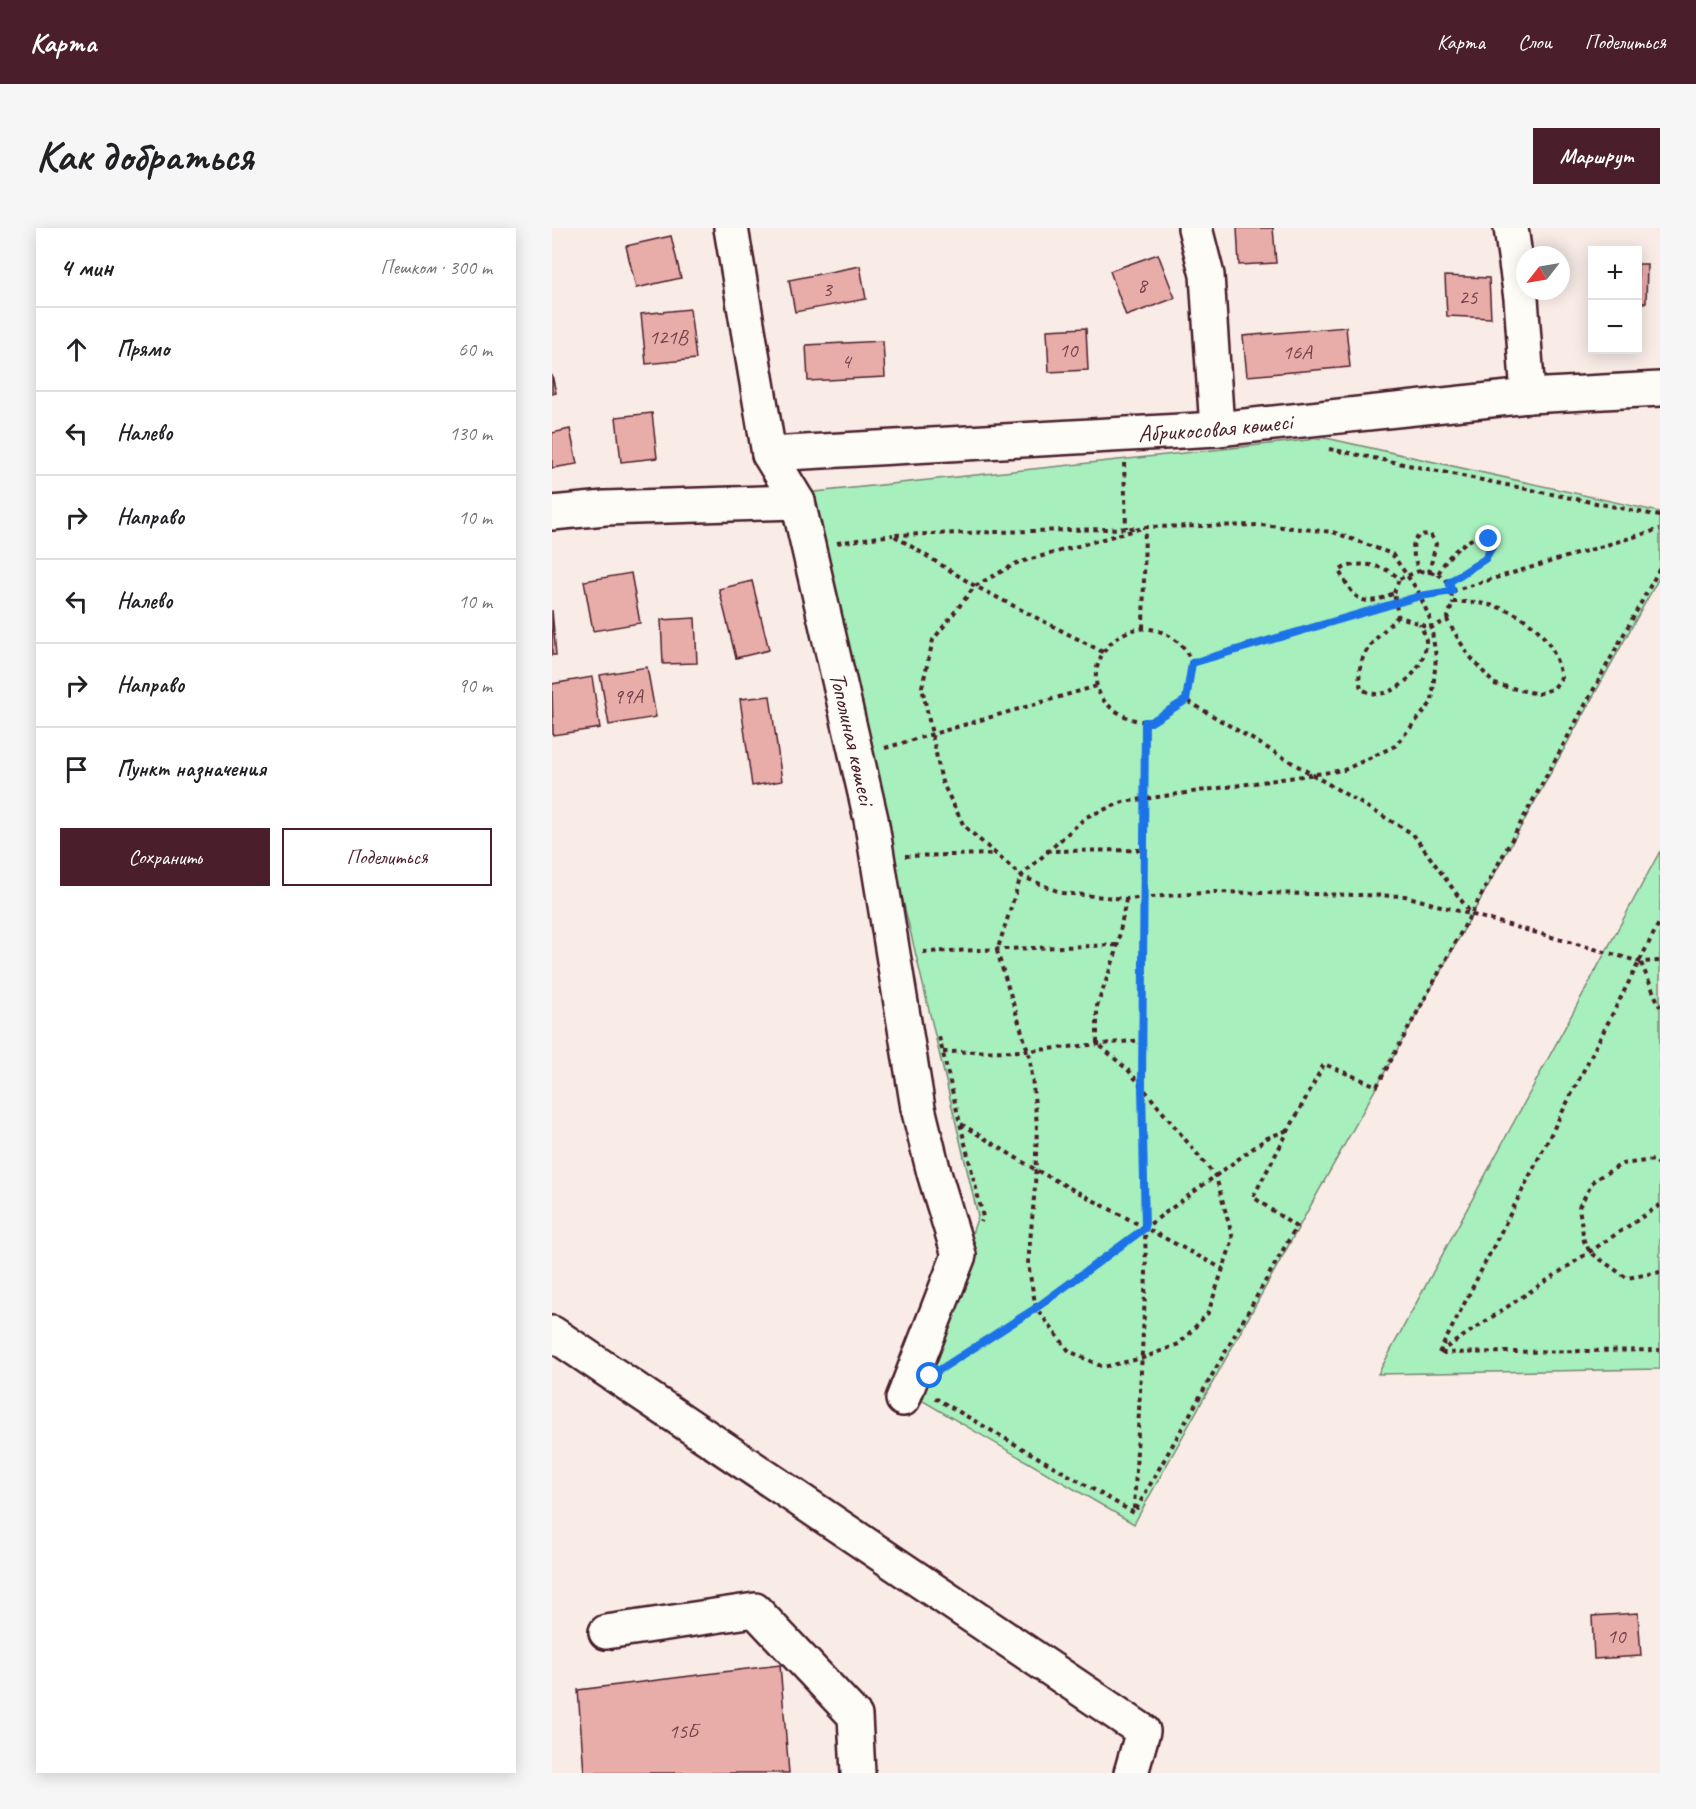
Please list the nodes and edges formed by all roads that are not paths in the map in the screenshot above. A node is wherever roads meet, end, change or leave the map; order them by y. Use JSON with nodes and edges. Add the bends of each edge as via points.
{"nodes":[{"id":1,"x":731,"y":228,"type":"edge"},
{"id":2,"x":1195,"y":228,"type":"edge"},
{"id":3,"x":1511,"y":228,"type":"edge"},
{"id":4,"x":1660,"y":389,"type":"edge"},
{"id":5,"x":1528,"y":396,"type":"junction"},
{"id":6,"x":1217,"y":429,"type":"junction"},
{"id":7,"x":769,"y":454,"type":"junction"},
{"id":8,"x":798,"y":502,"type":"junction"},
{"id":9,"x":552,"y":513,"type":"edge"},
{"id":10,"x":552,"y":1334,"type":"edge"},
{"id":11,"x":914,"y":1395,"type":"road end"},
{"id":12,"x":606,"y":1632,"type":"dead end"},
{"id":13,"x":858,"y":1773,"type":"edge"},
{"id":14,"x":1131,"y":1773,"type":"edge"}],
"edges":[{"from":1,"to":7,"type":"street","name":"Тополиная көшесі"},
{"from":2,"to":6,"type":"street","via":[[1207,275]]},
{"from":3,"to":5,"type":"street"},
{"from":4,"to":5,"type":"street","name":"Абрикосовая көшесі"},
{"from":5,"to":6,"type":"street","name":"Абрикосовая көшесі"},
{"from":6,"to":7,"type":"street","name":"Абрикосовая көшесі"},
{"from":7,"to":8,"type":"street","name":"Тополиная көшесі"},
{"from":8,"to":9,"type":"street"},
{"from":8,"to":11,"type":"street","name":"Тополиная көшесі","via":[[871,819],[918,1108],[959,1255]]},
{"from":10,"to":14,"type":"street","via":[[1143,1731]]},
{"from":12,"to":13,"type":"street","via":[[755,1610],[855,1716]]}]}
